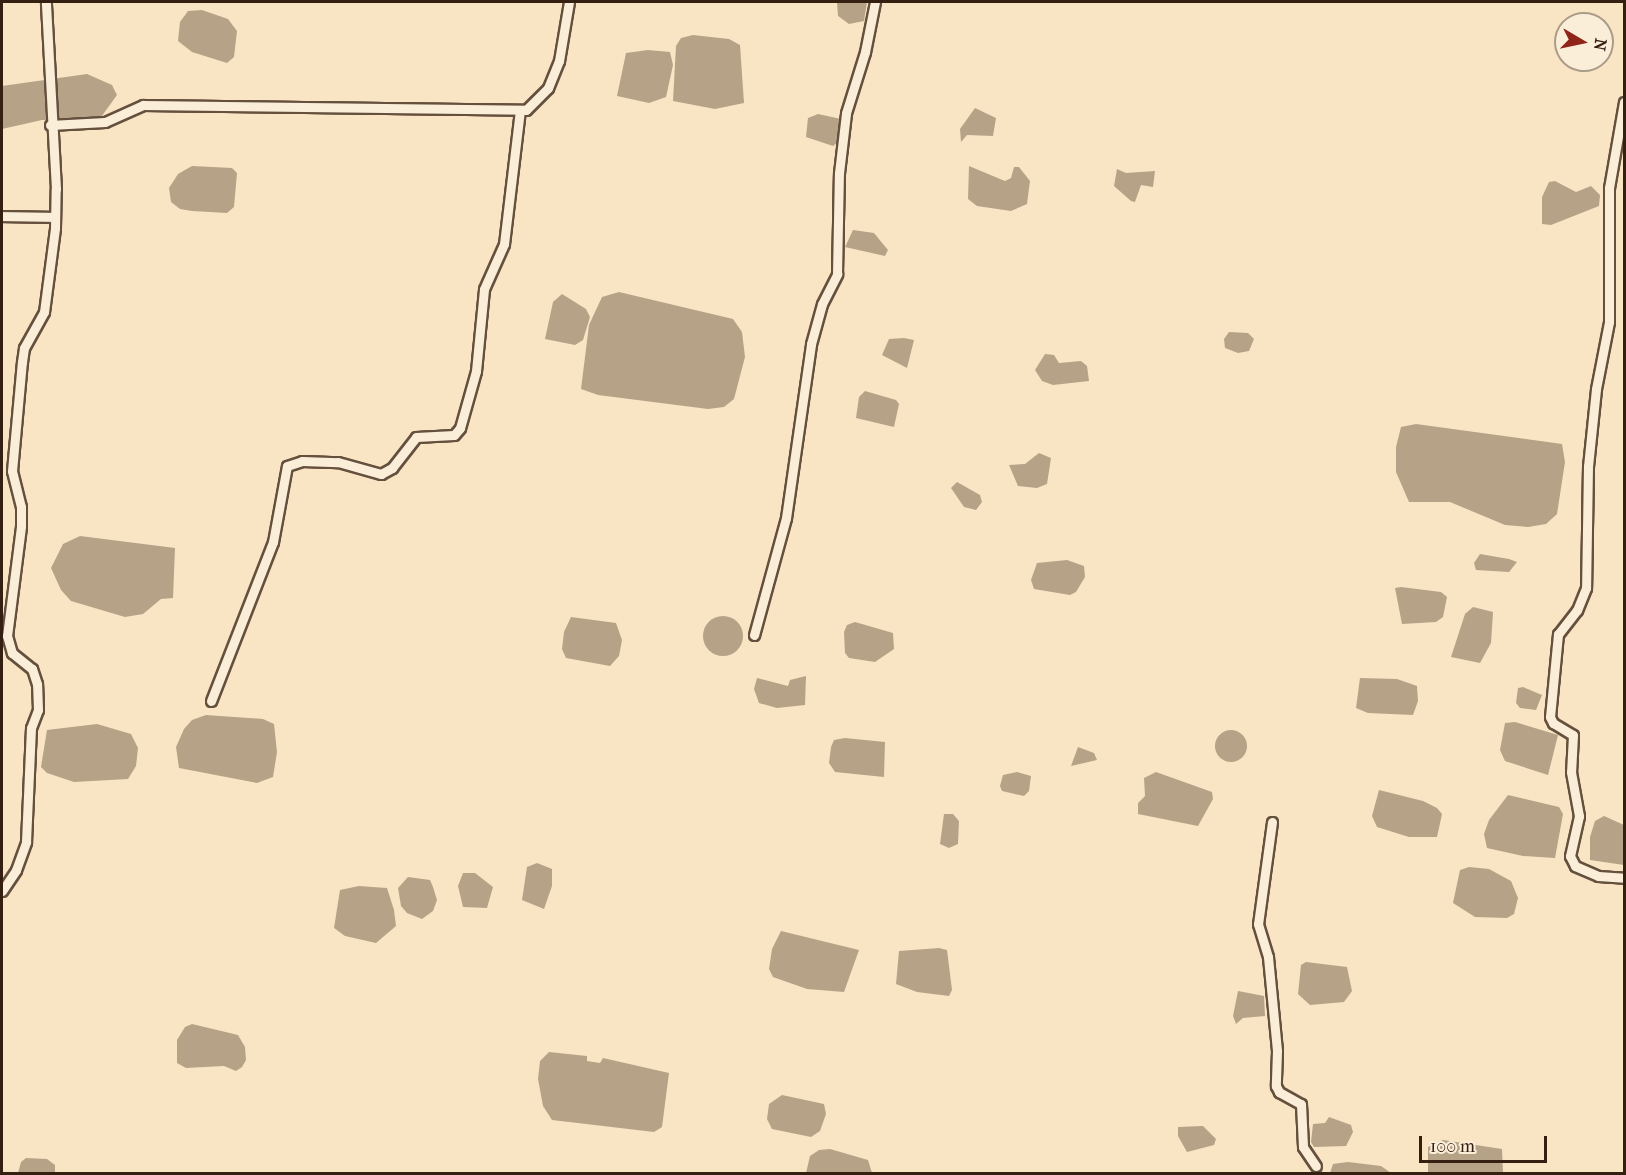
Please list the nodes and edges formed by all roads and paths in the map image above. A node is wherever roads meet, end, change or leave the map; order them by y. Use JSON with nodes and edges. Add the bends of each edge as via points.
{"nodes":[{"id":1,"x":46,"y":2,"type":"edge"},
{"id":2,"x":569,"y":2,"type":"edge"},
{"id":3,"x":875,"y":2,"type":"edge"},
{"id":4,"x":1624,"y":102,"type":"edge"},
{"id":5,"x":520,"y":110,"type":"junction"},
{"id":6,"x":50,"y":125,"type":"junction"},
{"id":7,"x":2,"y":216,"type":"edge"},
{"id":8,"x":55,"y":218,"type":"junction"},
{"id":9,"x":754,"y":635,"type":"dead end"},
{"id":10,"x":211,"y":701,"type":"dead end"},
{"id":11,"x":1272,"y":822,"type":"dead end"},
{"id":12,"x":1624,"y":878,"type":"edge"},
{"id":13,"x":2,"y":891,"type":"edge"},
{"id":14,"x":1316,"y":1166,"type":"dead end"}],
"edges":[{"from":1,"to":6,"type":"street"},
{"from":2,"to":5,"type":"street","via":[[559,61],[548,88],[526,110]]},
{"from":3,"to":9,"type":"street","via":[[846,113],[839,173],[837,274],[822,304],[811,344],[786,518]]},
{"from":4,"to":12,"type":"street","via":[[1609,188],[1610,322],[1596,389],[1588,466],[1586,588],[1577,610],[1558,634],[1550,708],[1553,723],[1573,735],[1570,772],[1579,816],[1570,856],[1575,867],[1598,876]]},
{"from":5,"to":6,"type":"street","via":[[143,105],[105,122]]},
{"from":5,"to":10,"type":"street","via":[[504,244],[484,289],[476,371],[460,428],[454,435],[416,437],[392,468],[381,474],[338,462],[302,460],[287,466],[273,542]]},
{"from":6,"to":8,"type":"street"},
{"from":7,"to":8,"type":"street"},
{"from":8,"to":13,"type":"street","via":[[44,312],[24,348],[12,471],[21,507],[21,526],[7,636],[12,653],[32,669],[38,710],[31,728],[26,842],[16,870]]},
{"from":11,"to":14,"type":"street","via":[[1258,924],[1268,957],[1277,1051],[1276,1086],[1279,1092],[1301,1104],[1303,1147]]}]}
